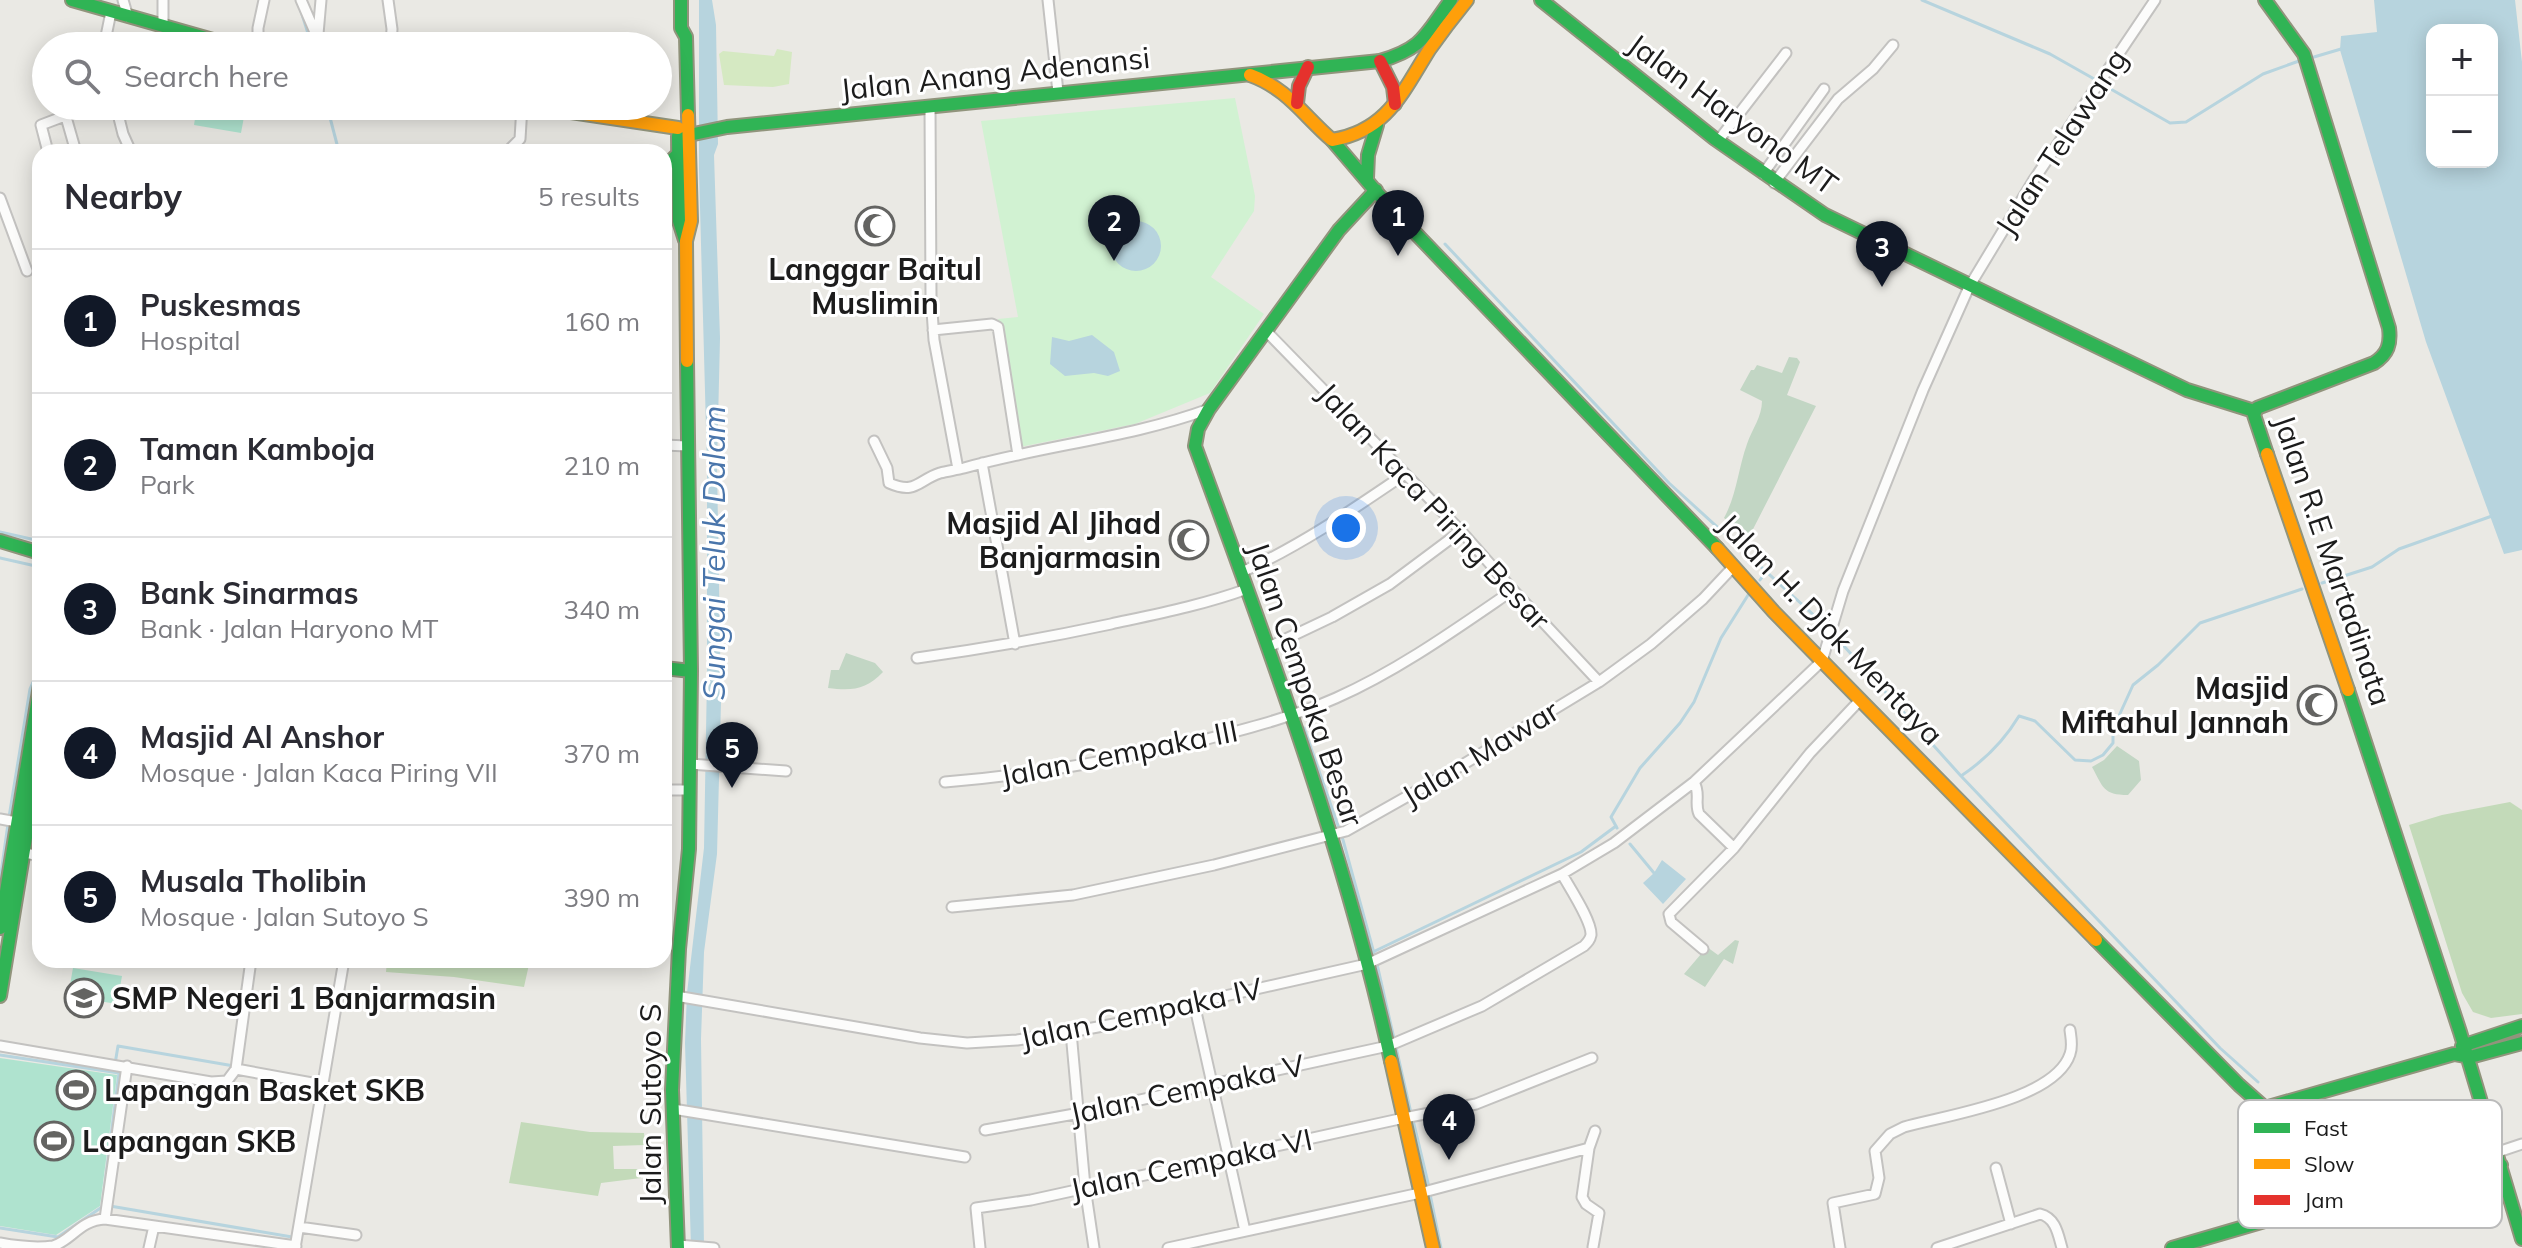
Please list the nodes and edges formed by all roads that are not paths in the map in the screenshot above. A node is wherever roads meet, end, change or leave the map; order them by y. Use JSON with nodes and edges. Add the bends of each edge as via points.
{"nodes":[{"id":1,"x":72,"y":0,"type":"edge"},
{"id":2,"x":123,"y":0,"type":"edge"},
{"id":3,"x":163,"y":0,"type":"edge"},
{"id":4,"x":264,"y":0,"type":"edge"},
{"id":5,"x":301,"y":0,"type":"edge"},
{"id":6,"x":321,"y":0,"type":"edge"},
{"id":7,"x":388,"y":0,"type":"edge"},
{"id":8,"x":681,"y":0,"type":"edge"},
{"id":9,"x":1048,"y":0,"type":"edge"},
{"id":10,"x":1451,"y":0,"type":"edge"},
{"id":11,"x":1467,"y":0,"type":"edge"},
{"id":12,"x":1541,"y":0,"type":"edge"},
{"id":13,"x":2155,"y":0,"type":"edge"},
{"id":14,"x":2265,"y":0,"type":"edge"},
{"id":15,"x":111,"y":12,"type":"junction"},
{"id":16,"x":128,"y":17,"type":"junction"},
{"id":17,"x":163,"y":25,"type":"junction"},
{"id":18,"x":107,"y":32,"type":"edge"},
{"id":19,"x":187,"y":32,"type":"edge"},
{"id":20,"x":258,"y":32,"type":"edge"},
{"id":21,"x":315,"y":32,"type":"edge"},
{"id":22,"x":319,"y":32,"type":"edge"},
{"id":23,"x":392,"y":32,"type":"edge"},
{"id":24,"x":1893,"y":45,"type":"dead end"},
{"id":25,"x":1786,"y":53,"type":"dead end"},
{"id":26,"x":1380,"y":61,"type":"junction"},
{"id":27,"x":1308,"y":67,"type":"junction"},
{"id":28,"x":1244,"y":74,"type":"junction"},
{"id":29,"x":1824,"y":89,"type":"dead end"},
{"id":30,"x":1058,"y":92,"type":"junction"},
{"id":31,"x":1297,"y":103,"type":"junction"},
{"id":32,"x":1395,"y":104,"type":"junction"},
{"id":33,"x":930,"y":106,"type":"junction"},
{"id":34,"x":57,"y":120,"type":"edge"},
{"id":35,"x":67,"y":120,"type":"edge"},
{"id":36,"x":120,"y":120,"type":"edge"},
{"id":37,"x":521,"y":120,"type":"edge"},
{"id":38,"x":616,"y":120,"type":"edge"},
{"id":39,"x":1377,"y":125,"type":"junction"},
{"id":40,"x":688,"y":132,"type":"junction"},
{"id":41,"x":1332,"y":140,"type":"junction"},
{"id":42,"x":1718,"y":141,"type":"junction"},
{"id":43,"x":46,"y":144,"type":"edge"},
{"id":44,"x":74,"y":144,"type":"edge"},
{"id":45,"x":127,"y":144,"type":"edge"},
{"id":46,"x":515,"y":144,"type":"edge"},
{"id":47,"x":678,"y":154,"type":"junction"},
{"id":48,"x":672,"y":160,"type":"edge"},
{"id":49,"x":1763,"y":174,"type":"junction"},
{"id":50,"x":1367,"y":178,"type":"junction"},
{"id":51,"x":1774,"y":183,"type":"junction"},
{"id":52,"x":1376,"y":190,"type":"junction"},
{"id":53,"x":0,"y":198,"type":"edge"},
{"id":54,"x":686,"y":241,"type":"junction"},
{"id":55,"x":27,"y":271,"type":"dead end"},
{"id":56,"x":1969,"y":287,"type":"junction"},
{"id":57,"x":933,"y":330,"type":"junction"},
{"id":58,"x":1267,"y":332,"type":"junction"},
{"id":59,"x":1209,"y":409,"type":"junction"},
{"id":60,"x":2254,"y":411,"type":"junction"},
{"id":61,"x":874,"y":441,"type":"dead end"},
{"id":62,"x":672,"y":445,"type":"edge"},
{"id":63,"x":687,"y":446,"type":"junction"},
{"id":64,"x":1018,"y":455,"type":"junction"},
{"id":65,"x":982,"y":463,"type":"junction"},
{"id":66,"x":958,"y":469,"type":"junction"},
{"id":67,"x":1405,"y":474,"type":"junction"},
{"id":68,"x":1461,"y":531,"type":"junction"},
{"id":69,"x":0,"y":541,"type":"edge"},
{"id":70,"x":32,"y":551,"type":"edge"},
{"id":71,"x":1734,"y":566,"type":"junction"},
{"id":72,"x":1242,"y":572,"type":"junction"},
{"id":73,"x":1247,"y":589,"type":"junction"},
{"id":74,"x":1513,"y":590,"type":"junction"},
{"id":75,"x":1015,"y":644,"type":"junction"},
{"id":76,"x":1269,"y":647,"type":"junction"},
{"id":77,"x":917,"y":658,"type":"dead end"},
{"id":78,"x":1822,"y":661,"type":"junction"},
{"id":79,"x":672,"y":669,"type":"edge"},
{"id":80,"x":691,"y":671,"type":"junction"},
{"id":81,"x":1599,"y":682,"type":"junction"},
{"id":82,"x":1861,"y":699,"type":"junction"},
{"id":83,"x":1291,"y":716,"type":"junction"},
{"id":84,"x":32,"y":732,"type":"edge"},
{"id":85,"x":695,"y":764,"type":"junction"},
{"id":86,"x":786,"y":771,"type":"dead end"},
{"id":87,"x":945,"y":782,"type":"dead end"},
{"id":88,"x":1694,"y":782,"type":"junction"},
{"id":89,"x":32,"y":788,"type":"edge"},
{"id":90,"x":672,"y":790,"type":"edge"},
{"id":91,"x":690,"y":790,"type":"junction"},
{"id":92,"x":0,"y":819,"type":"edge"},
{"id":93,"x":17,"y":822,"type":"junction"},
{"id":94,"x":1338,"y":834,"type":"junction"},
{"id":95,"x":1734,"y":848,"type":"junction"},
{"id":96,"x":18,"y":852,"type":"junction"},
{"id":97,"x":32,"y":855,"type":"edge"},
{"id":98,"x":1562,"y":874,"type":"junction"},
{"id":99,"x":952,"y":907,"type":"dead end"},
{"id":100,"x":0,"y":928,"type":"edge"},
{"id":101,"x":1703,"y":949,"type":"dead end"},
{"id":102,"x":1374,"y":961,"type":"junction"},
{"id":103,"x":250,"y":968,"type":"edge"},
{"id":104,"x":343,"y":968,"type":"edge"},
{"id":105,"x":0,"y":996,"type":"edge"},
{"id":106,"x":680,"y":996,"type":"junction"},
{"id":107,"x":1194,"y":1003,"type":"junction"},
{"id":108,"x":2522,"y":1026,"type":"edge"},
{"id":109,"x":2070,"y":1030,"type":"dead end"},
{"id":110,"x":1071,"y":1032,"type":"junction"},
{"id":111,"x":1396,"y":1043,"type":"junction"},
{"id":112,"x":2466,"y":1043,"type":"junction"},
{"id":113,"x":2522,"y":1043,"type":"edge"},
{"id":114,"x":0,"y":1046,"type":"edge"},
{"id":115,"x":2454,"y":1054,"type":"junction"},
{"id":116,"x":2470,"y":1057,"type":"junction"},
{"id":117,"x":1592,"y":1058,"type":"dead end"},
{"id":118,"x":127,"y":1066,"type":"junction"},
{"id":119,"x":236,"y":1069,"type":"junction"},
{"id":120,"x":1214,"y":1083,"type":"junction"},
{"id":121,"x":323,"y":1085,"type":"junction"},
{"id":122,"x":2257,"y":1100,"type":"edge"},
{"id":123,"x":2293,"y":1100,"type":"edge"},
{"id":124,"x":2482,"y":1100,"type":"edge"},
{"id":125,"x":678,"y":1110,"type":"junction"},
{"id":126,"x":1080,"y":1113,"type":"junction"},
{"id":127,"x":1404,"y":1118,"type":"junction"},
{"id":128,"x":985,"y":1130,"type":"dead end"},
{"id":129,"x":1595,"y":1131,"type":"dead end"},
{"id":130,"x":2522,"y":1144,"type":"edge"},
{"id":131,"x":1589,"y":1148,"type":"junction"},
{"id":132,"x":1230,"y":1155,"type":"junction"},
{"id":133,"x":2502,"y":1156,"type":"edge"},
{"id":134,"x":965,"y":1157,"type":"dead end"},
{"id":135,"x":1996,"y":1168,"type":"dead end"},
{"id":136,"x":2502,"y":1169,"type":"edge"},
{"id":137,"x":1085,"y":1187,"type":"junction"},
{"id":138,"x":1420,"y":1193,"type":"junction"},
{"id":139,"x":105,"y":1219,"type":"junction"},
{"id":140,"x":2011,"y":1224,"type":"junction"},
{"id":141,"x":154,"y":1226,"type":"junction"},
{"id":142,"x":299,"y":1227,"type":"junction"},
{"id":143,"x":2241,"y":1228,"type":"edge"},
{"id":144,"x":1245,"y":1231,"type":"junction"},
{"id":145,"x":356,"y":1235,"type":"dead end"},
{"id":146,"x":2522,"y":1239,"type":"edge"},
{"id":147,"x":0,"y":1243,"type":"edge"},
{"id":148,"x":681,"y":1246,"type":"edge"},
{"id":149,"x":296,"y":1247,"type":"edge"},
{"id":150,"x":707,"y":1247,"type":"edge"},
{"id":151,"x":1593,"y":1247,"type":"edge"},
{"id":152,"x":149,"y":1248,"type":"edge"},
{"id":153,"x":714,"y":1248,"type":"edge"},
{"id":154,"x":980,"y":1248,"type":"edge"},
{"id":155,"x":1094,"y":1248,"type":"edge"},
{"id":156,"x":1168,"y":1248,"type":"edge"},
{"id":157,"x":1433,"y":1248,"type":"edge"},
{"id":158,"x":1840,"y":1248,"type":"edge"},
{"id":159,"x":1937,"y":1248,"type":"edge"},
{"id":160,"x":2062,"y":1248,"type":"edge"},
{"id":161,"x":2172,"y":1248,"type":"edge"}],
"edges":[{"from":1,"to":15,"type":"main road"},
{"from":2,"to":16,"type":"street"},
{"from":3,"to":17,"type":"street"},
{"from":4,"to":20,"type":"street"},
{"from":5,"to":21,"type":"street"},
{"from":6,"to":22,"type":"street"},
{"from":7,"to":23,"type":"street"},
{"from":8,"to":40,"type":"main road","name":"Jalan Sutoyo S","via":[[677,37]]},
{"from":9,"to":30,"type":"street"},
{"from":10,"to":26,"type":"main road","via":[[1417,46]]},
{"from":11,"to":32,"type":"main road"},
{"from":12,"to":42,"type":"main road","name":"Jalan Haryono MT"},
{"from":13,"to":56,"type":"street","name":"Jalan Telawang"},
{"from":14,"to":60,"type":"main road","name":"Jalan R.E Martadinata","via":[[2304,54],[2390,344],[2374,363]]},
{"from":15,"to":16,"type":"main road"},
{"from":15,"to":18,"type":"street"},
{"from":16,"to":17,"type":"main road"},
{"from":17,"to":19,"type":"main road"},
{"from":24,"to":51,"type":"street","via":[[1838,99]]},
{"from":25,"to":42,"type":"street"},
{"from":26,"to":27,"type":"main road"},
{"from":26,"to":32,"type":"main road"},
{"from":27,"to":28,"type":"main road","name":"Jalan Anang Adenansi"},
{"from":27,"to":31,"type":"main road"},
{"from":28,"to":30,"type":"main road","name":"Jalan Anang Adenansi"},
{"from":28,"to":31,"type":"main road","via":[[1264,80]]},
{"from":29,"to":49,"type":"street"},
{"from":30,"to":33,"type":"main road","name":"Jalan Anang Adenansi"},
{"from":31,"to":41,"type":"main road"},
{"from":32,"to":39,"type":"main road"},
{"from":33,"to":40,"type":"main road","name":"Jalan Anang Adenansi"},
{"from":33,"to":57,"type":"street"},
{"from":34,"to":43,"type":"street","via":[[40,126]]},
{"from":35,"to":44,"type":"street"},
{"from":36,"to":45,"type":"street"},
{"from":37,"to":46,"type":"street"},
{"from":38,"to":40,"type":"main road","name":"Jalan Anang Adenansi"},
{"from":39,"to":41,"type":"main road","via":[[1348,139]]},
{"from":39,"to":50,"type":"main road"},
{"from":40,"to":47,"type":"main road"},
{"from":40,"to":54,"type":"main road","name":"Jalan Sutoyo S","via":[[691,221]]},
{"from":41,"to":50,"type":"main road","name":"Jalan H. Djok Mentaya"},
{"from":42,"to":49,"type":"main road","name":"Jalan Haryono MT"},
{"from":47,"to":48,"type":"main road"},
{"from":47,"to":54,"type":"main road","name":"Jalan Sutoyo S","via":[[679,221]]},
{"from":49,"to":51,"type":"main road","name":"Jalan Haryono MT"},
{"from":50,"to":52,"type":"main road","name":"Jalan H. Djok Mentaya"},
{"from":51,"to":56,"type":"main road","name":"Jalan Haryono MT","via":[[1825,215]]},
{"from":52,"to":58,"type":"main road","name":"Jalan Cempaka Besar","via":[[1339,230]]},
{"from":52,"to":71,"type":"main road","name":"Jalan H. Djok Mentaya"},
{"from":53,"to":55,"type":"street"},
{"from":54,"to":63,"type":"main road","name":"Jalan Sutoyo S"},
{"from":56,"to":60,"type":"main road","name":"Jalan Haryono MT","via":[[2187,390]]},
{"from":56,"to":78,"type":"street","name":"Jalan Telawang","via":[[1894,461]]},
{"from":57,"to":64,"type":"street","via":[[998,327]]},
{"from":57,"to":66,"type":"street"},
{"from":58,"to":59,"type":"main road","name":"Jalan Cempaka Besar"},
{"from":58,"to":67,"type":"street","name":"Jalan Kaca Piring Besar"},
{"from":59,"to":64,"type":"street","via":[[1165,425]]},
{"from":59,"to":72,"type":"main road","name":"Jalan Cempaka Besar","via":[[1196,438],[1196,453]]},
{"from":60,"to":112,"type":"main road","name":"Jalan R.E Martadinata"},
{"from":61,"to":66,"type":"street","via":[[889,483],[900,488],[919,486],[936,474]]},
{"from":62,"to":63,"type":"street"},
{"from":63,"to":80,"type":"main road","name":"Jalan Sutoyo S"},
{"from":64,"to":65,"type":"street"},
{"from":65,"to":66,"type":"street"},
{"from":65,"to":75,"type":"street"},
{"from":67,"to":68,"type":"street","name":"Jalan Kaca Piring Besar"},
{"from":67,"to":72,"type":"street","via":[[1330,525]]},
{"from":68,"to":74,"type":"street","name":"Jalan Kaca Piring Besar"},
{"from":68,"to":76,"type":"street","via":[[1390,584]]},
{"from":69,"to":70,"type":"main road"},
{"from":71,"to":78,"type":"main road","name":"Jalan H. Djok Mentaya"},
{"from":71,"to":81,"type":"street","name":"Jalan Mawar","via":[[1651,644]]},
{"from":72,"to":73,"type":"main road","name":"Jalan Cempaka Besar"},
{"from":73,"to":75,"type":"street"},
{"from":73,"to":76,"type":"main road","name":"Jalan Cempaka Besar"},
{"from":74,"to":81,"type":"street","name":"Jalan Kaca Piring Besar"},
{"from":74,"to":83,"type":"street","name":"Jalan Cempaka III","via":[[1406,660]]},
{"from":75,"to":77,"type":"street"},
{"from":76,"to":83,"type":"main road","name":"Jalan Cempaka Besar"},
{"from":78,"to":82,"type":"main road","name":"Jalan H. Djok Mentaya"},
{"from":78,"to":88,"type":"street","name":"Jalan Cempaka IV"},
{"from":79,"to":80,"type":"main road"},
{"from":80,"to":85,"type":"main road","name":"Jalan Sutoyo S"},
{"from":81,"to":94,"type":"street","name":"Jalan Mawar"},
{"from":82,"to":95,"type":"street"},
{"from":82,"to":122,"type":"main road","name":"Jalan H. Djok Mentaya"},
{"from":83,"to":87,"type":"street","name":"Jalan Cempaka III","via":[[1092,763]]},
{"from":83,"to":94,"type":"main road","name":"Jalan Cempaka Besar"},
{"from":84,"to":93,"type":"main road"},
{"from":85,"to":86,"type":"street"},
{"from":85,"to":91,"type":"main road","name":"Jalan Sutoyo S"},
{"from":88,"to":95,"type":"street","via":[[1700,793],[1699,814]]},
{"from":88,"to":98,"type":"street","name":"Jalan Cempaka IV","via":[[1640,825]]},
{"from":89,"to":96,"type":"main road"},
{"from":90,"to":91,"type":"street"},
{"from":91,"to":106,"type":"main road","name":"Jalan Sutoyo S"},
{"from":92,"to":93,"type":"street"},
{"from":93,"to":96,"type":"main road"},
{"from":94,"to":99,"type":"street","name":"Jalan Mawar","via":[[1073,895]]},
{"from":94,"to":102,"type":"main road","name":"Jalan Cempaka Besar"},
{"from":95,"to":101,"type":"street","via":[[1669,914],[1671,922]]},
{"from":96,"to":97,"type":"street"},
{"from":96,"to":100,"type":"main road"},
{"from":96,"to":105,"type":"main road"},
{"from":98,"to":102,"type":"street","name":"Jalan Cempaka IV"},
{"from":98,"to":111,"type":"street","name":"Jalan Cempaka V","via":[[1590,929],[1584,946],[1482,1006]]},
{"from":102,"to":107,"type":"street","name":"Jalan Cempaka IV"},
{"from":102,"to":111,"type":"main road","name":"Jalan Cempaka Besar"},
{"from":103,"to":119,"type":"street"},
{"from":104,"to":121,"type":"street"},
{"from":106,"to":110,"type":"street","name":"Jalan Cempaka IV","via":[[967,1043]]},
{"from":106,"to":125,"type":"main road","name":"Jalan Sutoyo S"},
{"from":107,"to":110,"type":"street","name":"Jalan Cempaka IV"},
{"from":107,"to":120,"type":"street"},
{"from":108,"to":112,"type":"main road"},
{"from":109,"to":158,"type":"street","via":[[2069,1057],[2044,1082],[2009,1101],[1890,1134],[1875,1151],[1875,1194],[1833,1203]]},
{"from":110,"to":126,"type":"street"},
{"from":111,"to":120,"type":"street","name":"Jalan Cempaka V"},
{"from":111,"to":127,"type":"main road","name":"Jalan Cempaka Besar"},
{"from":112,"to":115,"type":"main road"},
{"from":112,"to":116,"type":"main road","name":"Jalan R.E Martadinata"},
{"from":113,"to":116,"type":"main road"},
{"from":114,"to":118,"type":"street"},
{"from":115,"to":116,"type":"main road"},
{"from":115,"to":123,"type":"main road"},
{"from":116,"to":124,"type":"main road","name":"Jalan R.E Martadinata"},
{"from":117,"to":127,"type":"street","name":"Jalan Cempaka VI","via":[[1476,1104]]},
{"from":118,"to":119,"type":"street","via":[[221,1083]]},
{"from":118,"to":139,"type":"street"},
{"from":119,"to":121,"type":"street"},
{"from":120,"to":126,"type":"street","name":"Jalan Cempaka V"},
{"from":120,"to":132,"type":"street"},
{"from":121,"to":142,"type":"street"},
{"from":125,"to":134,"type":"street"},
{"from":125,"to":148,"type":"main road","name":"Jalan Sutoyo S"},
{"from":126,"to":128,"type":"street","name":"Jalan Cempaka V"},
{"from":126,"to":137,"type":"street"},
{"from":127,"to":132,"type":"street","name":"Jalan Cempaka VI"},
{"from":127,"to":138,"type":"main road","name":"Jalan Cempaka Besar"},
{"from":129,"to":131,"type":"street"},
{"from":130,"to":133,"type":"street"},
{"from":131,"to":138,"type":"street"},
{"from":131,"to":151,"type":"street","via":[[1582,1197],[1599,1213]]},
{"from":132,"to":137,"type":"street","name":"Jalan Cempaka VI"},
{"from":132,"to":144,"type":"street"},
{"from":135,"to":140,"type":"street"},
{"from":136,"to":146,"type":"main road","name":"Jalan R.E Martadinata"},
{"from":137,"to":154,"type":"street","name":"Jalan Cempaka VI","via":[[976,1208]]},
{"from":137,"to":155,"type":"street"},
{"from":138,"to":144,"type":"street"},
{"from":138,"to":157,"type":"main road","name":"Jalan Cempaka Besar"},
{"from":139,"to":141,"type":"street"},
{"from":139,"to":147,"type":"street","via":[[88,1223],[56,1246]]},
{"from":140,"to":159,"type":"street"},
{"from":140,"to":160,"type":"street","via":[[2047,1216]]},
{"from":141,"to":149,"type":"street"},
{"from":141,"to":152,"type":"street"},
{"from":142,"to":145,"type":"street"},
{"from":142,"to":149,"type":"street"},
{"from":143,"to":161,"type":"main road"},
{"from":144,"to":156,"type":"street"},
{"from":148,"to":150,"type":"street"},
{"from":150,"to":153,"type":"street"}]}
